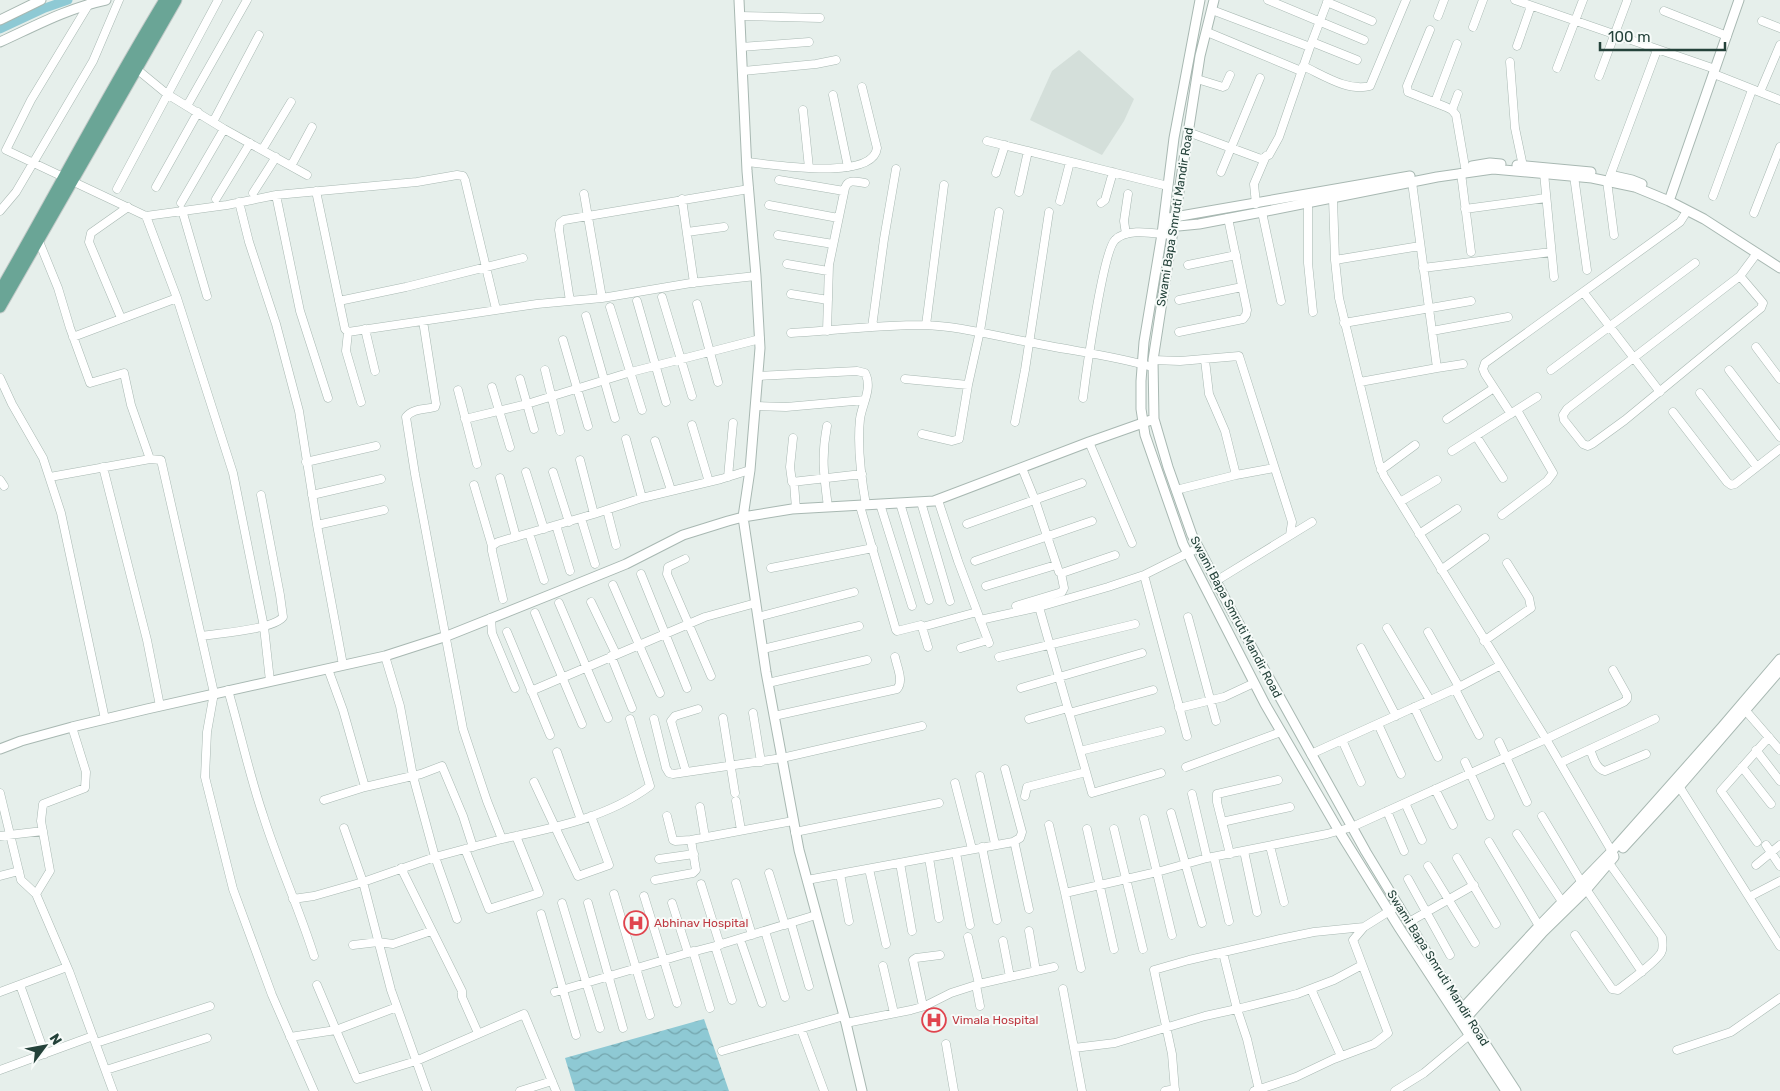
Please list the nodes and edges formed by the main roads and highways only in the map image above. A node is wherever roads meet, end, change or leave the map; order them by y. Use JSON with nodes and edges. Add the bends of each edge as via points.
{"nodes":[{"id":1,"x":165,"y":0,"type":"edge"},
{"id":2,"x":176,"y":0,"type":"edge"},
{"id":3,"x":69,"y":180,"type":"junction"},
{"id":4,"x":36,"y":237,"type":"junction"},
{"id":5,"x":0,"y":291,"type":"edge"},
{"id":6,"x":0,"y":307,"type":"edge"}],
"edges":[{"from":1,"to":3,"type":"main road","via":[[127,62]]},
{"from":2,"to":3,"type":"main road"},
{"from":3,"to":4,"type":"main road"},
{"from":4,"to":5,"type":"main road"},
{"from":4,"to":6,"type":"main road"}]}
